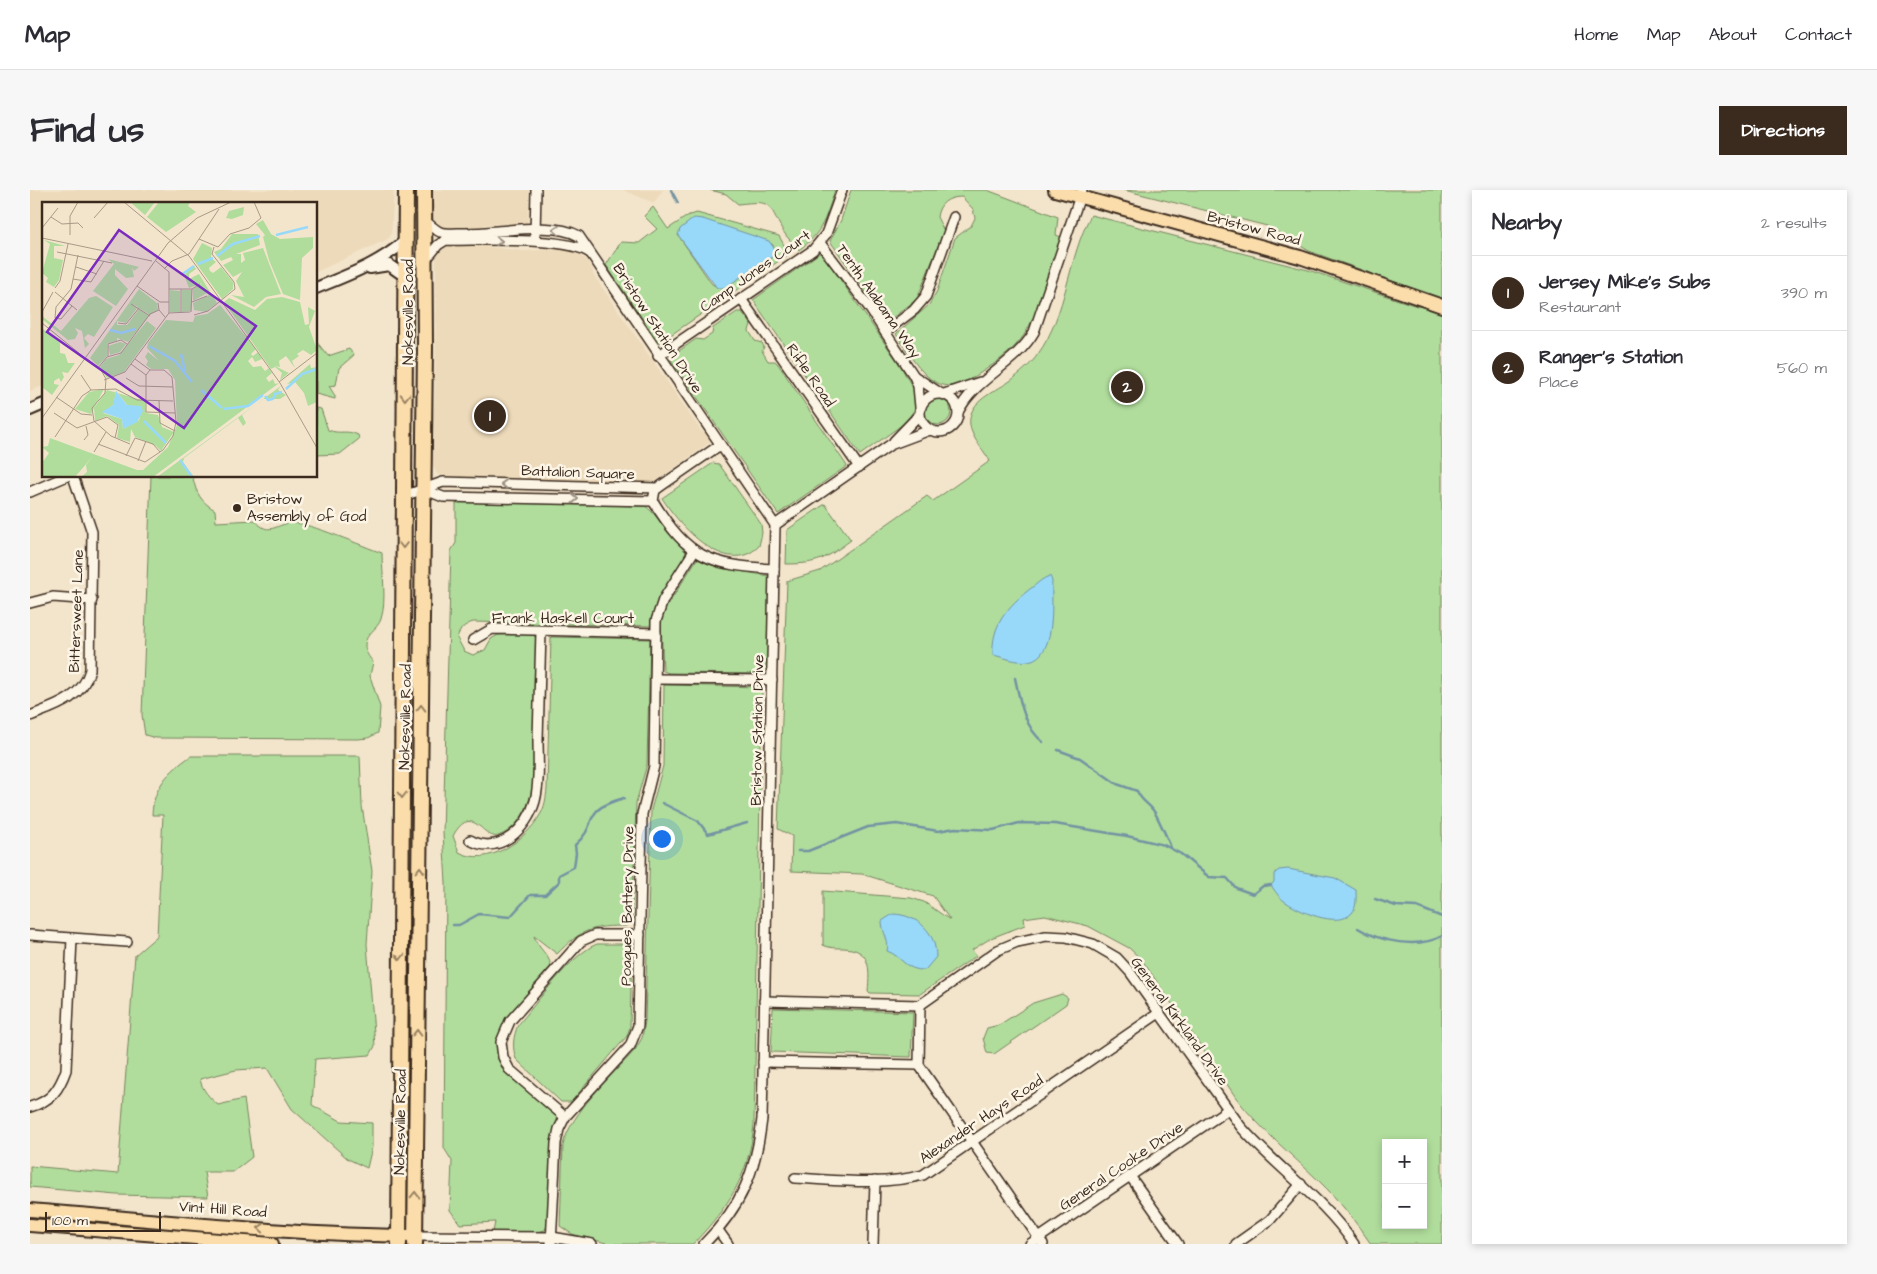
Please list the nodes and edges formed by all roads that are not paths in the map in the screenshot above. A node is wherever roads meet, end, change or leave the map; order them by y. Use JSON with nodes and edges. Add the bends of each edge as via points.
{"nodes":[{"id":1,"x":406,"y":190,"type":"edge"},
{"id":2,"x":424,"y":190,"type":"edge"},
{"id":3,"x":536,"y":190,"type":"edge"},
{"id":4,"x":842,"y":190,"type":"edge"},
{"id":5,"x":1055,"y":190,"type":"edge"},
{"id":6,"x":1081,"y":194,"type":"edge"},
{"id":7,"x":954,"y":217,"type":"dead end"},
{"id":8,"x":424,"y":220,"type":"junction"},
{"id":9,"x":536,"y":229,"type":"junction"},
{"id":10,"x":406,"y":240,"type":"junction"},
{"id":11,"x":535,"y":242,"type":"junction"},
{"id":12,"x":820,"y":243,"type":"junction"},
{"id":13,"x":594,"y":256,"type":"junction"},
{"id":14,"x":425,"y":261,"type":"junction"},
{"id":15,"x":357,"y":271,"type":"junction"},
{"id":16,"x":406,"y":277,"type":"junction"},
{"id":17,"x":318,"y":287,"type":"edge"},
{"id":18,"x":741,"y":299,"type":"junction"},
{"id":19,"x":1442,"y":306,"type":"edge"},
{"id":20,"x":886,"y":332,"type":"junction"},
{"id":21,"x":658,"y":356,"type":"junction"},
{"id":22,"x":914,"y":376,"type":"junction"},
{"id":23,"x":983,"y":381,"type":"junction"},
{"id":24,"x":942,"y":393,"type":"junction"},
{"id":25,"x":42,"y":405,"type":"edge"},
{"id":26,"x":30,"y":410,"type":"edge"},
{"id":27,"x":920,"y":411,"type":"junction"},
{"id":28,"x":958,"y":412,"type":"junction"},
{"id":29,"x":930,"y":430,"type":"junction"},
{"id":30,"x":720,"y":445,"type":"junction"},
{"id":31,"x":890,"y":445,"type":"junction"},
{"id":32,"x":859,"y":467,"type":"junction"},
{"id":33,"x":62,"y":478,"type":"edge"},
{"id":34,"x":74,"y":478,"type":"edge"},
{"id":35,"x":658,"y":488,"type":"junction"},
{"id":36,"x":423,"y":489,"type":"junction"},
{"id":37,"x":30,"y":492,"type":"edge"},
{"id":38,"x":404,"y":496,"type":"junction"},
{"id":39,"x":653,"y":501,"type":"junction"},
{"id":40,"x":775,"y":525,"type":"junction"},
{"id":41,"x":694,"y":551,"type":"junction"},
{"id":42,"x":774,"y":569,"type":"junction"},
{"id":43,"x":92,"y":600,"type":"junction"},
{"id":44,"x":30,"y":603,"type":"edge"},
{"id":45,"x":541,"y":631,"type":"junction"},
{"id":46,"x":656,"y":633,"type":"junction"},
{"id":47,"x":473,"y":640,"type":"dead end"},
{"id":48,"x":655,"y":679,"type":"junction"},
{"id":49,"x":772,"y":680,"type":"junction"},
{"id":50,"x":30,"y":716,"type":"edge"},
{"id":51,"x":470,"y":840,"type":"dead end"},
{"id":52,"x":30,"y":935,"type":"edge"},
{"id":53,"x":640,"y":935,"type":"junction"},
{"id":54,"x":72,"y":938,"type":"junction"},
{"id":55,"x":127,"y":942,"type":"dead end"},
{"id":56,"x":764,"y":1001,"type":"junction"},
{"id":57,"x":920,"y":1005,"type":"junction"},
{"id":58,"x":1159,"y":1013,"type":"junction"},
{"id":59,"x":763,"y":1062,"type":"junction"},
{"id":60,"x":919,"y":1065,"type":"junction"},
{"id":61,"x":30,"y":1107,"type":"edge"},
{"id":62,"x":1227,"y":1110,"type":"junction"},
{"id":63,"x":565,"y":1117,"type":"junction"},
{"id":64,"x":973,"y":1142,"type":"junction"},
{"id":65,"x":1130,"y":1176,"type":"junction"},
{"id":66,"x":795,"y":1178,"type":"dead end"},
{"id":67,"x":875,"y":1181,"type":"junction"},
{"id":68,"x":1301,"y":1184,"type":"junction"},
{"id":69,"x":30,"y":1210,"type":"edge"},
{"id":70,"x":30,"y":1225,"type":"edge"},
{"id":71,"x":718,"y":1230,"type":"junction"},
{"id":72,"x":399,"y":1240,"type":"edge"},
{"id":73,"x":415,"y":1240,"type":"edge"},
{"id":74,"x":551,"y":1241,"type":"edge"},
{"id":75,"x":1041,"y":1241,"type":"edge"},
{"id":76,"x":272,"y":1244,"type":"edge"},
{"id":77,"x":592,"y":1244,"type":"edge"},
{"id":78,"x":704,"y":1244,"type":"edge"},
{"id":79,"x":728,"y":1244,"type":"edge"},
{"id":80,"x":873,"y":1244,"type":"edge"},
{"id":81,"x":1030,"y":1244,"type":"edge"},
{"id":82,"x":1178,"y":1244,"type":"edge"},
{"id":83,"x":1236,"y":1244,"type":"edge"},
{"id":84,"x":1354,"y":1244,"type":"edge"}],
"edges":[{"from":1,"to":10,"type":"highway","name":"Nokesville Road"},
{"from":2,"to":8,"type":"highway","name":"Nokesville Road"},
{"from":3,"to":9,"type":"street"},
{"from":4,"to":12,"type":"street","name":"Camp Jones Court"},
{"from":5,"to":6,"type":"main road","name":"Bristow Road"},
{"from":6,"to":19,"type":"main road","name":"Bristow Road","via":[[1300,257]]},
{"from":6,"to":23,"type":"street","via":[[1034,332],[1010,362]]},
{"from":7,"to":20,"type":"street","via":[[926,296]]},
{"from":8,"to":9,"type":"street","name":"Bristow Station Drive","via":[[446,233]]},
{"from":8,"to":14,"type":"highway","name":"Nokesville Road"},
{"from":9,"to":11,"type":"street"},
{"from":13,"to":9,"type":"street","name":"Bristow Station Drive","one_way":true,"via":[[574,233]]},
{"from":10,"to":15,"type":"street","via":[[392,252]]},
{"from":10,"to":16,"type":"highway","name":"Nokesville Road"},
{"from":11,"to":13,"type":"street","name":"Bristow Station Drive","via":[[578,246]]},
{"from":14,"to":11,"type":"street","name":"Bristow Station Drive","one_way":true,"via":[[446,240]]},
{"from":12,"to":18,"type":"street","name":"Camp Jones Court"},
{"from":12,"to":20,"type":"street","name":"Tenth Alabama Way"},
{"from":13,"to":21,"type":"street","name":"Bristow Station Drive"},
{"from":14,"to":36,"type":"highway","name":"Nokesville Road"},
{"from":15,"to":16,"type":"street","via":[[389,265]]},
{"from":15,"to":17,"type":"street"},
{"from":16,"to":38,"type":"highway","name":"Nokesville Road","one_way":true},
{"from":18,"to":21,"type":"street","name":"Camp Jones Court"},
{"from":18,"to":32,"type":"street","name":"Rifle Road"},
{"from":20,"to":22,"type":"street","name":"Tenth Alabama Way"},
{"from":21,"to":30,"type":"street","name":"Bristow Station Drive"},
{"from":22,"to":24,"type":"street","name":"Tenth Alabama Way"},
{"from":22,"to":27,"type":"street","name":"Tenth Alabama Way"},
{"from":23,"to":24,"type":"street"},
{"from":23,"to":28,"type":"street"},
{"from":24,"to":27,"type":"street","via":[[926,398]]},
{"from":24,"to":28,"type":"street","via":[[954,401]]},
{"from":25,"to":26,"type":"street"},
{"from":27,"to":29,"type":"street","via":[[921,421]]},
{"from":27,"to":31,"type":"street"},
{"from":28,"to":29,"type":"street","via":[[957,420],[949,430]]},
{"from":29,"to":31,"type":"street"},
{"from":30,"to":35,"type":"street"},
{"from":30,"to":40,"type":"street","name":"Bristow Station Drive"},
{"from":31,"to":32,"type":"street"},
{"from":32,"to":40,"type":"street"},
{"from":33,"to":37,"type":"street"},
{"from":34,"to":43,"type":"street","name":"Bittersweet Lane","via":[[92,532]]},
{"from":35,"to":36,"type":"street","name":"Battalion Square","one_way":true,"via":[[443,482]]},
{"from":35,"to":39,"type":"street","via":[[652,493]]},
{"from":36,"to":38,"type":"street","name":"Battalion Square"},
{"from":36,"to":39,"type":"street","name":"Battalion Square","one_way":true,"via":[[443,497]]},
{"from":73,"to":36,"type":"highway","name":"Nokesville Road","one_way":true},
{"from":38,"to":72,"type":"highway","name":"Nokesville Road","one_way":true},
{"from":39,"to":41,"type":"street","via":[[675,534]]},
{"from":40,"to":42,"type":"street","name":"Bristow Station Drive"},
{"from":41,"to":42,"type":"street","via":[[726,564]]},
{"from":41,"to":46,"type":"street","name":"Poagues Battery Drive","via":[[658,609]]},
{"from":42,"to":49,"type":"street","name":"Bristow Station Drive"},
{"from":43,"to":44,"type":"street","via":[[53,597]]},
{"from":43,"to":50,"type":"street","name":"Bittersweet Lane","via":[[87,680],[72,698]]},
{"from":45,"to":46,"type":"street","name":"Frank Haskell Court"},
{"from":45,"to":47,"type":"street","name":"Frank Haskell Court","via":[[492,629]]},
{"from":45,"to":51,"type":"street","via":[[537,785],[532,809],[519,829],[500,844],[483,846]]},
{"from":46,"to":48,"type":"street","name":"Poagues Battery Drive"},
{"from":48,"to":49,"type":"street"},
{"from":48,"to":53,"type":"street","name":"Poagues Battery Drive","via":[[654,766],[642,814]]},
{"from":49,"to":56,"type":"street","name":"Bristow Station Drive"},
{"from":52,"to":54,"type":"street"},
{"from":53,"to":63,"type":"street","name":"Poagues Battery Drive","via":[[638,1026],[634,1040]]},
{"from":53,"to":63,"type":"street","via":[[595,935],[581,941],[505,1029],[501,1047],[509,1069]]},
{"from":54,"to":55,"type":"street"},
{"from":54,"to":61,"type":"street","via":[[66,1070],[55,1094]]},
{"from":56,"to":57,"type":"street"},
{"from":56,"to":59,"type":"street","name":"Bristow Station Drive"},
{"from":57,"to":58,"type":"street","name":"General Kirkland Drive","via":[[1007,946],[1056,936],[1093,944],[1117,958]]},
{"from":57,"to":60,"type":"street"},
{"from":58,"to":62,"type":"street","name":"General Kirkland Drive"},
{"from":58,"to":64,"type":"street","name":"Alexander Hays Road"},
{"from":59,"to":60,"type":"street"},
{"from":59,"to":71,"type":"street","name":"Bristow Station Drive","via":[[762,1118],[757,1154],[744,1192]]},
{"from":60,"to":64,"type":"street"},
{"from":62,"to":65,"type":"street","name":"General Cooke Drive"},
{"from":62,"to":68,"type":"street","name":"General Kirkland Drive","via":[[1258,1146]]},
{"from":63,"to":74,"type":"street","name":"Poagues Battery Drive","via":[[556,1143]]},
{"from":64,"to":67,"type":"street","name":"Alexander Hays Road","via":[[922,1175]]},
{"from":64,"to":75,"type":"street"},
{"from":65,"to":75,"type":"street","name":"General Cooke Drive"},
{"from":65,"to":82,"type":"street"},
{"from":66,"to":67,"type":"street","name":"Alexander Hays Road"},
{"from":67,"to":80,"type":"street"},
{"from":68,"to":83,"type":"street","via":[[1270,1220]]},
{"from":68,"to":84,"type":"street","name":"General Kirkland Drive","via":[[1326,1208]]},
{"from":72,"to":69,"type":"main road","name":"Vint Hill Road","one_way":true},
{"from":70,"to":76,"type":"main road","name":"Vint Hill Road"},
{"from":71,"to":78,"type":"street","name":"Bristow Station Drive"},
{"from":71,"to":79,"type":"street"},
{"from":72,"to":73,"type":"main road","name":"Vint Hill Road"},
{"from":73,"to":74,"type":"street"},
{"from":74,"to":77,"type":"street"},
{"from":75,"to":81,"type":"street","name":"General Cooke Drive"}]}
